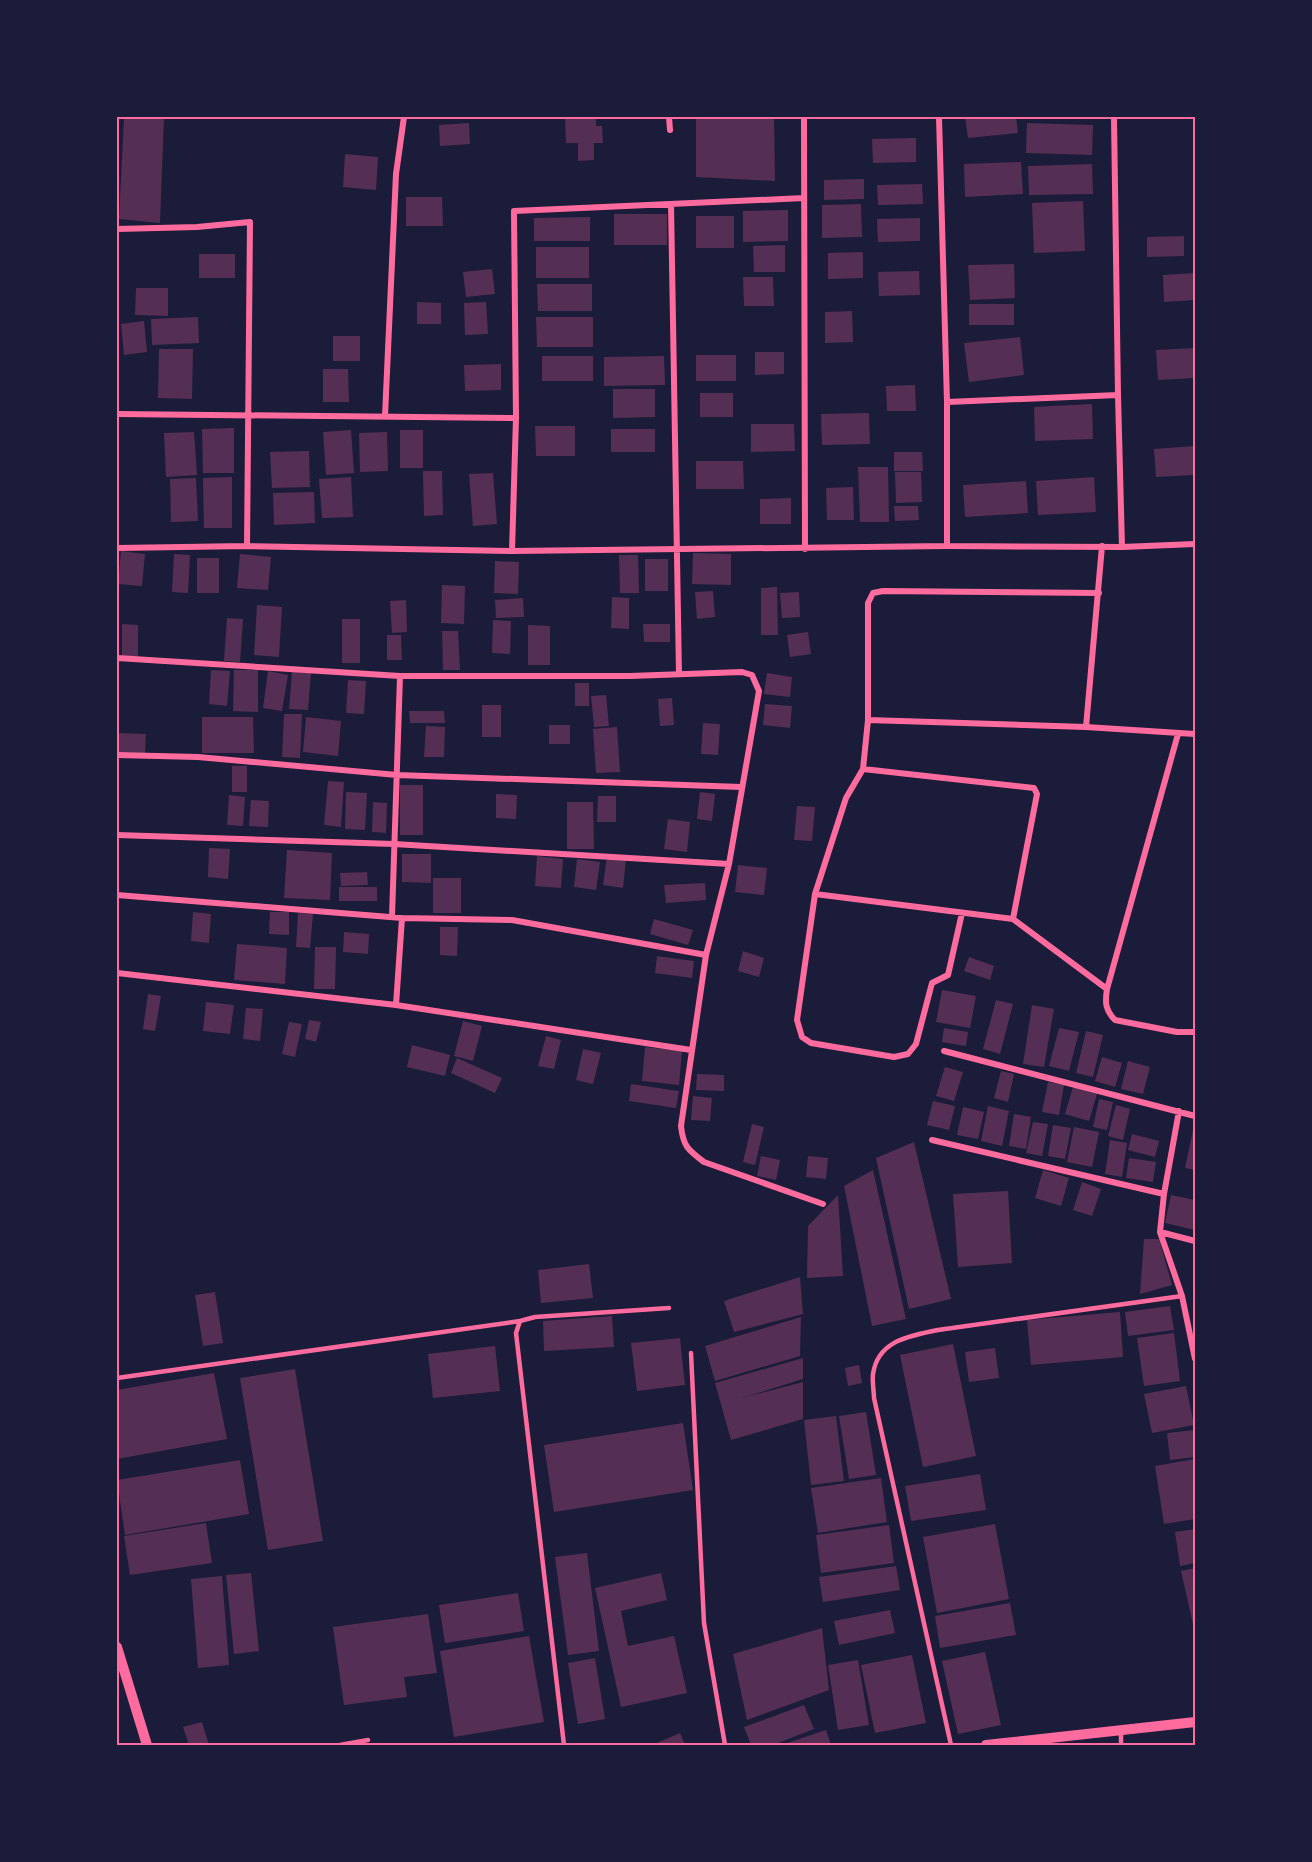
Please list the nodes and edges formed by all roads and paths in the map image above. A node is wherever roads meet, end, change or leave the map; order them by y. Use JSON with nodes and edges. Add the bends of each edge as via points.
{"nodes":[{"id":1,"x":404,"y":117,"type":"edge"},
{"id":2,"x":669,"y":117,"type":"edge"},
{"id":3,"x":804,"y":117,"type":"edge"},
{"id":4,"x":939,"y":117,"type":"edge"},
{"id":5,"x":1114,"y":117,"type":"edge"},
{"id":6,"x":670,"y":130,"type":"dead end"},
{"id":7,"x":804,"y":198,"type":"junction"},
{"id":8,"x":671,"y":204,"type":"junction"},
{"id":9,"x":117,"y":229,"type":"edge"},
{"id":10,"x":1118,"y":395,"type":"junction"},
{"id":11,"x":947,"y":402,"type":"junction"},
{"id":12,"x":117,"y":414,"type":"edge"},
{"id":13,"x":248,"y":416,"type":"junction"},
{"id":14,"x":385,"y":416,"type":"junction"},
{"id":15,"x":516,"y":418,"type":"junction"},
{"id":16,"x":1195,"y":544,"type":"edge"},
{"id":17,"x":247,"y":546,"type":"junction"},
{"id":18,"x":947,"y":546,"type":"junction"},
{"id":19,"x":1102,"y":546,"type":"junction"},
{"id":20,"x":1122,"y":546,"type":"junction"},
{"id":21,"x":117,"y":548,"type":"edge"},
{"id":22,"x":805,"y":549,"type":"junction"},
{"id":23,"x":676,"y":550,"type":"junction"},
{"id":24,"x":512,"y":551,"type":"junction"},
{"id":25,"x":1099,"y":593,"type":"junction"},
{"id":26,"x":117,"y":658,"type":"edge"},
{"id":27,"x":679,"y":674,"type":"junction"},
{"id":28,"x":400,"y":676,"type":"junction"},
{"id":29,"x":868,"y":720,"type":"junction"},
{"id":30,"x":1086,"y":727,"type":"junction"},
{"id":31,"x":1178,"y":734,"type":"junction"},
{"id":32,"x":1195,"y":734,"type":"edge"},
{"id":33,"x":117,"y":755,"type":"edge"},
{"id":34,"x":863,"y":769,"type":"junction"},
{"id":35,"x":397,"y":775,"type":"junction"},
{"id":36,"x":741,"y":787,"type":"junction"},
{"id":37,"x":117,"y":835,"type":"edge"},
{"id":38,"x":394,"y":844,"type":"junction"},
{"id":39,"x":729,"y":864,"type":"junction"},
{"id":40,"x":815,"y":894,"type":"junction"},
{"id":41,"x":117,"y":895,"type":"edge"},
{"id":42,"x":962,"y":913,"type":"junction"},
{"id":43,"x":392,"y":917,"type":"junction"},
{"id":44,"x":402,"y":918,"type":"junction"},
{"id":45,"x":1013,"y":919,"type":"junction"},
{"id":46,"x":705,"y":956,"type":"junction"},
{"id":47,"x":117,"y":972,"type":"edge"},
{"id":48,"x":1107,"y":988,"type":"junction"},
{"id":49,"x":396,"y":1005,"type":"junction"},
{"id":50,"x":1195,"y":1032,"type":"edge"},
{"id":51,"x":691,"y":1050,"type":"junction"},
{"id":52,"x":944,"y":1051,"type":"dead end"},
{"id":53,"x":1179,"y":1111,"type":"junction"},
{"id":54,"x":1195,"y":1116,"type":"edge"},
{"id":55,"x":932,"y":1140,"type":"dead end"},
{"id":56,"x":1164,"y":1194,"type":"junction"},
{"id":57,"x":823,"y":1204,"type":"dead end"},
{"id":58,"x":1160,"y":1232,"type":"junction"},
{"id":59,"x":1195,"y":1241,"type":"edge"},
{"id":60,"x":1182,"y":1296,"type":"junction"},
{"id":61,"x":669,"y":1308,"type":"dead end"},
{"id":62,"x":520,"y":1321,"type":"junction"},
{"id":63,"x":691,"y":1353,"type":"dead end"},
{"id":64,"x":1195,"y":1359,"type":"edge"},
{"id":65,"x":117,"y":1378,"type":"edge"},
{"id":66,"x":117,"y":1647,"type":"edge"},
{"id":67,"x":1195,"y":1722,"type":"edge"},
{"id":68,"x":1121,"y":1730,"type":"junction"},
{"id":69,"x":368,"y":1740,"type":"dead end"},
{"id":70,"x":147,"y":1745,"type":"edge"},
{"id":71,"x":340,"y":1745,"type":"edge"},
{"id":72,"x":564,"y":1745,"type":"edge"},
{"id":73,"x":725,"y":1745,"type":"edge"},
{"id":74,"x":951,"y":1745,"type":"edge"},
{"id":75,"x":991,"y":1745,"type":"edge"},
{"id":76,"x":1121,"y":1745,"type":"edge"}],
"edges":[{"from":1,"to":14,"type":"street","via":[[396,174]]},
{"from":2,"to":6,"type":"street"},
{"from":3,"to":7,"type":"street"},
{"from":4,"to":11,"type":"street"},
{"from":5,"to":10,"type":"street"},
{"from":7,"to":8,"type":"street"},
{"from":7,"to":22,"type":"street"},
{"from":8,"to":15,"type":"street","via":[[514,211]]},
{"from":8,"to":23,"type":"street"},
{"from":9,"to":13,"type":"street","via":[[250,222]]},
{"from":10,"to":11,"type":"street"},
{"from":10,"to":20,"type":"street"},
{"from":11,"to":18,"type":"street"},
{"from":12,"to":13,"type":"street"},
{"from":13,"to":14,"type":"street"},
{"from":13,"to":17,"type":"street"},
{"from":14,"to":15,"type":"street"},
{"from":15,"to":24,"type":"street"},
{"from":16,"to":20,"type":"street"},
{"from":17,"to":21,"type":"street"},
{"from":17,"to":24,"type":"street"},
{"from":18,"to":19,"type":"street"},
{"from":18,"to":22,"type":"street"},
{"from":19,"to":20,"type":"street"},
{"from":19,"to":25,"type":"street"},
{"from":22,"to":23,"type":"street"},
{"from":23,"to":24,"type":"street"},
{"from":23,"to":27,"type":"street"},
{"from":25,"to":29,"type":"street","via":[[873,593],[868,603]]},
{"from":25,"to":30,"type":"street"},
{"from":26,"to":28,"type":"street"},
{"from":27,"to":28,"type":"street"},
{"from":27,"to":36,"type":"street","via":[[752,675],[759,691]]},
{"from":28,"to":35,"type":"street"},
{"from":29,"to":30,"type":"street"},
{"from":29,"to":34,"type":"street"},
{"from":30,"to":31,"type":"street"},
{"from":31,"to":32,"type":"street"},
{"from":31,"to":48,"type":"street"},
{"from":33,"to":35,"type":"street","via":[[198,757]]},
{"from":34,"to":40,"type":"street","via":[[846,798]]},
{"from":34,"to":45,"type":"street","via":[[1034,788],[1037,794]]},
{"from":35,"to":36,"type":"street"},
{"from":35,"to":38,"type":"street"},
{"from":36,"to":39,"type":"street"},
{"from":37,"to":38,"type":"street"},
{"from":38,"to":39,"type":"street"},
{"from":38,"to":43,"type":"street"},
{"from":39,"to":46,"type":"street"},
{"from":40,"to":42,"type":"street"},
{"from":40,"to":42,"type":"street","via":[[797,1020],[802,1037],[811,1043],[894,1057],[908,1054],[916,1044],[932,983],[948,975]]},
{"from":41,"to":43,"type":"street"},
{"from":42,"to":45,"type":"street"},
{"from":43,"to":44,"type":"street"},
{"from":44,"to":46,"type":"street","via":[[512,920]]},
{"from":44,"to":49,"type":"street"},
{"from":45,"to":48,"type":"street"},
{"from":46,"to":51,"type":"street"},
{"from":47,"to":49,"type":"street"},
{"from":48,"to":50,"type":"street","via":[[1105,1003],[1115,1020]]},
{"from":49,"to":51,"type":"street"},
{"from":51,"to":57,"type":"street","via":[[681,1126],[682,1140],[689,1150],[704,1162]]},
{"from":52,"to":53,"type":"street"},
{"from":53,"to":54,"type":"street"},
{"from":53,"to":56,"type":"street"},
{"from":55,"to":56,"type":"street"},
{"from":56,"to":58,"type":"street"},
{"from":58,"to":59,"type":"street"},
{"from":58,"to":60,"type":"street"},
{"from":60,"to":64,"type":"street"},
{"from":60,"to":74,"type":"lane","via":[[938,1329],[904,1337],[884,1348],[873,1373],[874,1398]]},
{"from":61,"to":62,"type":"lane"},
{"from":62,"to":65,"type":"lane"},
{"from":62,"to":72,"type":"lane","via":[[516,1333]]},
{"from":63,"to":73,"type":"lane","via":[[704,1623]]},
{"from":66,"to":70,"type":"street"},
{"from":67,"to":68,"type":"street"},
{"from":68,"to":75,"type":"street"},
{"from":68,"to":76,"type":"lane"},
{"from":69,"to":71,"type":"lane"}]}
